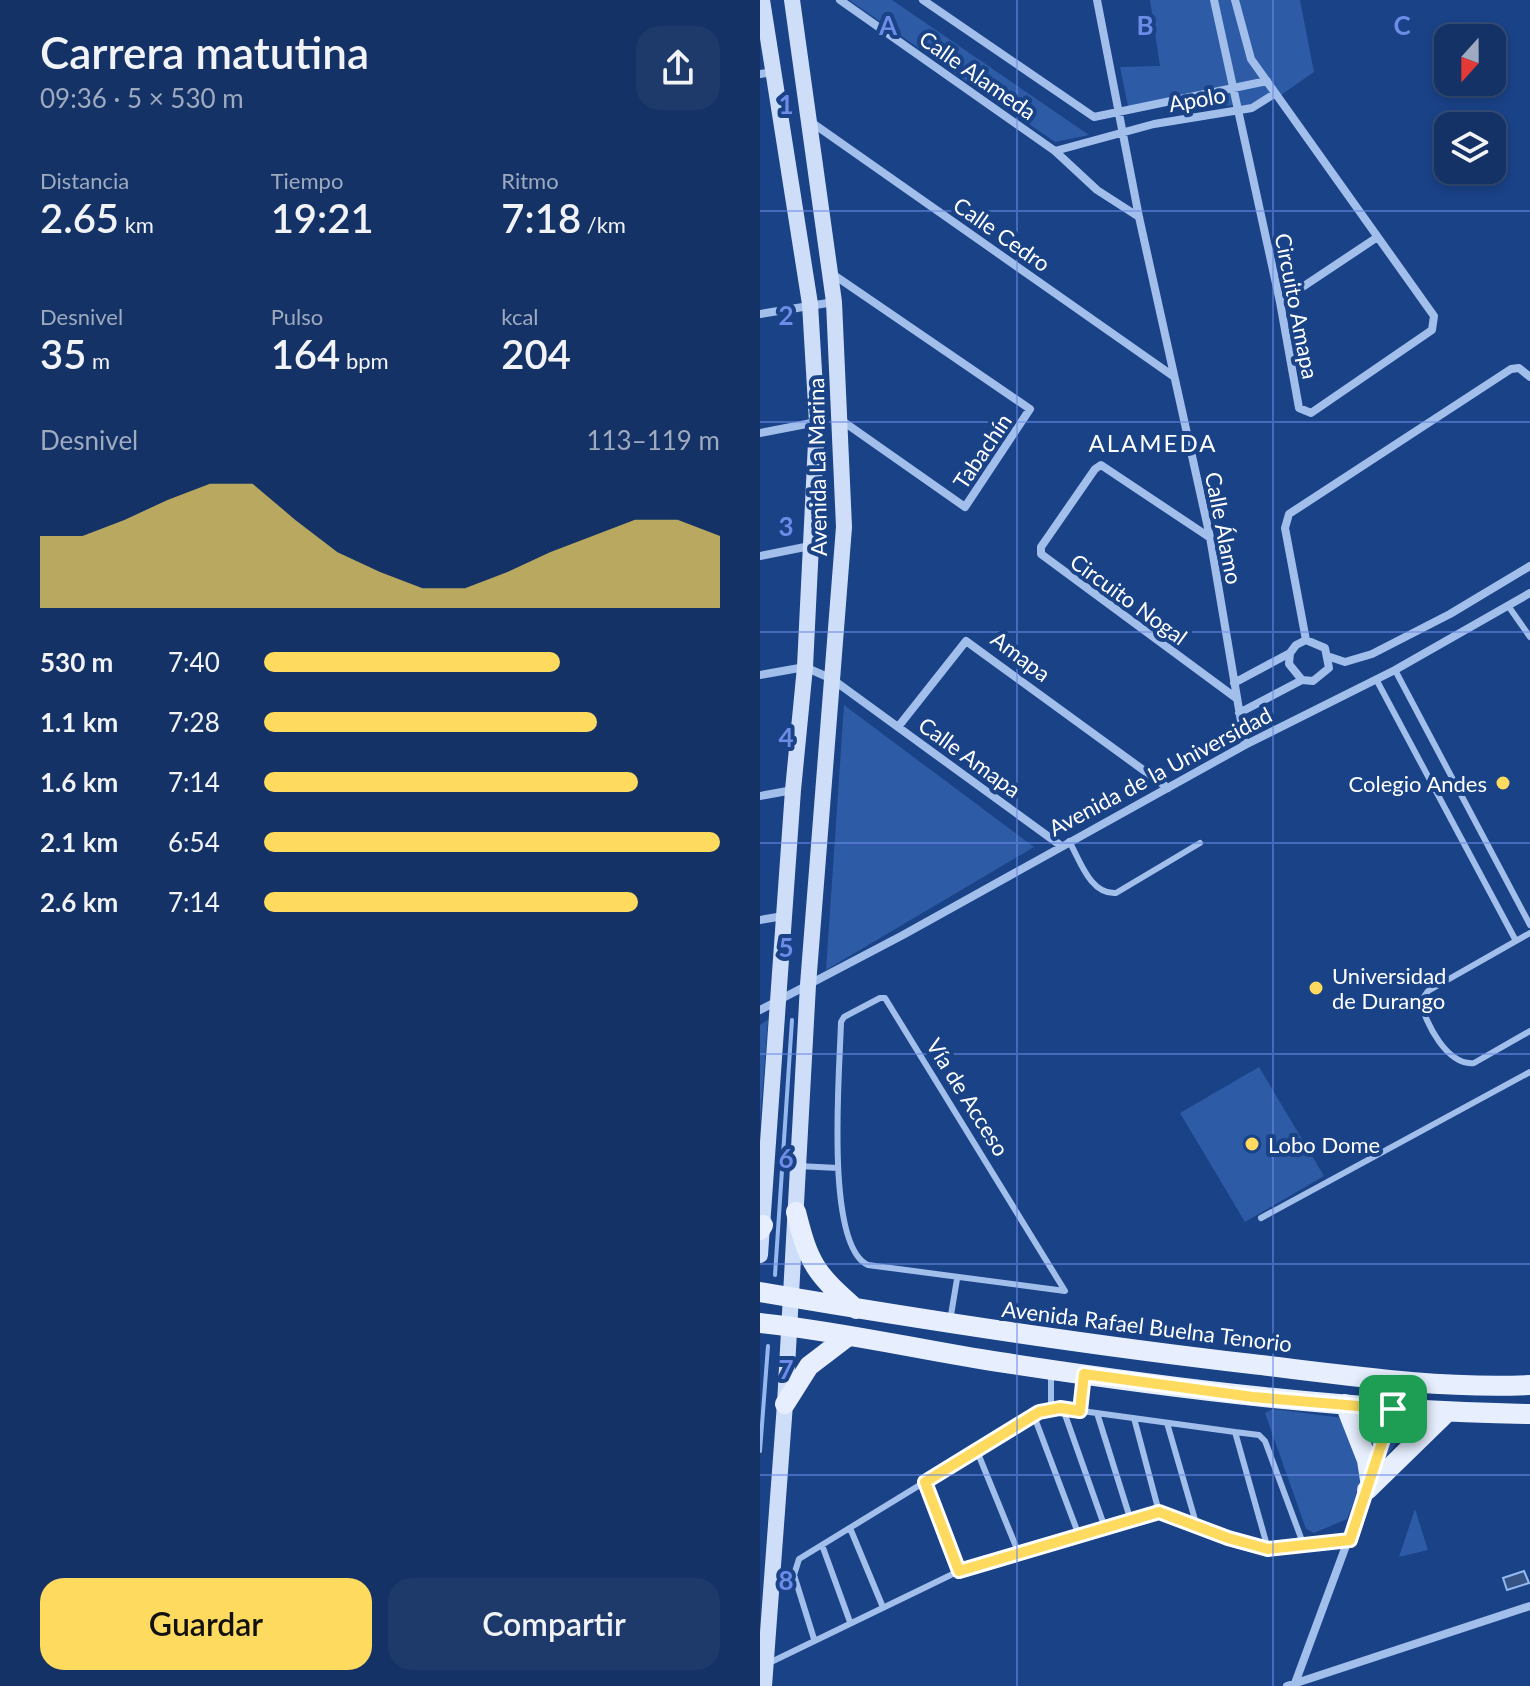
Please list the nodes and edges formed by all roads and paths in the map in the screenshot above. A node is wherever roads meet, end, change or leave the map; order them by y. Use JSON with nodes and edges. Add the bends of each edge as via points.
{"nodes":[{"id":1,"x":762,"y":0,"type":"edge"},
{"id":2,"x":792,"y":0,"type":"edge"},
{"id":3,"x":840,"y":0,"type":"edge"},
{"id":4,"x":923,"y":0,"type":"edge"},
{"id":5,"x":1097,"y":0,"type":"edge"},
{"id":6,"x":1214,"y":0,"type":"edge"},
{"id":7,"x":1235,"y":0,"type":"edge"},
{"id":8,"x":767,"y":73,"type":"edge"},
{"id":9,"x":1267,"y":81,"type":"junction"},
{"id":10,"x":1232,"y":87,"type":"junction"},
{"id":11,"x":1274,"y":94,"type":"junction"},
{"id":12,"x":1237,"y":110,"type":"junction"},
{"id":13,"x":1118,"y":111,"type":"junction"},
{"id":14,"x":810,"y":121,"type":"junction"},
{"id":15,"x":1122,"y":132,"type":"junction"},
{"id":16,"x":1055,"y":151,"type":"junction"},
{"id":17,"x":1139,"y":217,"type":"junction"},
{"id":18,"x":1376,"y":238,"type":"junction"},
{"id":19,"x":830,"y":272,"type":"junction"},
{"id":20,"x":834,"y":302,"type":"junction"},
{"id":21,"x":1280,"y":302,"type":"junction"},
{"id":22,"x":810,"y":304,"type":"junction"},
{"id":23,"x":760,"y":314,"type":"edge"},
{"id":24,"x":1174,"y":376,"type":"junction"},
{"id":25,"x":1530,"y":377,"type":"edge"},
{"id":26,"x":841,"y":420,"type":"junction"},
{"id":27,"x":817,"y":422,"type":"junction"},
{"id":28,"x":760,"y":433,"type":"edge"},
{"id":29,"x":1210,"y":537,"type":"junction"},
{"id":30,"x":812,"y":546,"type":"junction"},
{"id":31,"x":760,"y":556,"type":"edge"},
{"id":32,"x":1530,"y":566,"type":"edge"},
{"id":33,"x":1530,"y":593,"type":"edge"},
{"id":34,"x":1509,"y":607,"type":"junction"},
{"id":35,"x":1530,"y":637,"type":"edge"},
{"id":36,"x":1306,"y":640,"type":"junction"},
{"id":37,"x":1290,"y":653,"type":"junction"},
{"id":38,"x":1330,"y":657,"type":"junction"},
{"id":39,"x":805,"y":667,"type":"junction"},
{"id":40,"x":1395,"y":670,"type":"junction"},
{"id":41,"x":760,"y":675,"type":"edge"},
{"id":42,"x":832,"y":679,"type":"junction"},
{"id":43,"x":1376,"y":679,"type":"junction"},
{"id":44,"x":1302,"y":680,"type":"junction"},
{"id":45,"x":1234,"y":683,"type":"junction"},
{"id":46,"x":1237,"y":698,"type":"junction"},
{"id":47,"x":1239,"y":713,"type":"junction"},
{"id":48,"x":898,"y":727,"type":"junction"},
{"id":49,"x":1245,"y":745,"type":"junction"},
{"id":50,"x":1168,"y":788,"type":"junction"},
{"id":51,"x":793,"y":790,"type":"junction"},
{"id":52,"x":760,"y":796,"type":"edge"},
{"id":53,"x":1069,"y":841,"type":"junction"},
{"id":54,"x":1200,"y":843,"type":"dead end"},
{"id":55,"x":1060,"y":845,"type":"junction"},
{"id":56,"x":783,"y":916,"type":"junction"},
{"id":57,"x":760,"y":920,"type":"edge"},
{"id":58,"x":1530,"y":925,"type":"edge"},
{"id":59,"x":1530,"y":933,"type":"edge"},
{"id":60,"x":1516,"y":941,"type":"junction"},
{"id":61,"x":808,"y":985,"type":"junction"},
{"id":62,"x":777,"y":1000,"type":"junction"},
{"id":63,"x":760,"y":1010,"type":"edge"},
{"id":64,"x":1530,"y":1031,"type":"edge"},
{"id":65,"x":1530,"y":1072,"type":"edge"},
{"id":66,"x":798,"y":1166,"type":"junction"},
{"id":67,"x":838,"y":1168,"type":"junction"},
{"id":68,"x":796,"y":1212,"type":"junction"},
{"id":69,"x":1261,"y":1218,"type":"dead end"},
{"id":70,"x":762,"y":1228,"type":"edge"},
{"id":71,"x":760,"y":1255,"type":"edge"},
{"id":72,"x":957,"y":1279,"type":"junction"},
{"id":73,"x":760,"y":1292,"type":"edge"},
{"id":74,"x":792,"y":1297,"type":"junction"},
{"id":75,"x":856,"y":1309,"type":"junction"},
{"id":76,"x":760,"y":1323,"type":"edge"},
{"id":77,"x":949,"y":1325,"type":"junction"},
{"id":78,"x":790,"y":1326,"type":"junction"},
{"id":79,"x":847,"y":1337,"type":"junction"},
{"id":80,"x":1051,"y":1369,"type":"junction"},
{"id":81,"x":1084,"y":1374,"type":"junction"},
{"id":82,"x":1400,"y":1382,"type":"junction"},
{"id":83,"x":1530,"y":1385,"type":"edge"},
{"id":84,"x":785,"y":1404,"type":"junction"},
{"id":85,"x":1345,"y":1404,"type":"junction"},
{"id":86,"x":1051,"y":1409,"type":"junction"},
{"id":87,"x":1063,"y":1409,"type":"junction"},
{"id":88,"x":1393,"y":1409,"type":"junction"},
{"id":89,"x":1080,"y":1411,"type":"junction"},
{"id":90,"x":1447,"y":1412,"type":"junction"},
{"id":91,"x":1097,"y":1413,"type":"junction"},
{"id":92,"x":1530,"y":1414,"type":"edge"},
{"id":93,"x":1034,"y":1416,"type":"junction"},
{"id":94,"x":1134,"y":1418,"type":"junction"},
{"id":95,"x":1167,"y":1423,"type":"junction"},
{"id":96,"x":1235,"y":1432,"type":"junction"},
{"id":97,"x":977,"y":1451,"type":"junction"},
{"id":98,"x":925,"y":1482,"type":"junction"},
{"id":99,"x":1368,"y":1485,"type":"junction"},
{"id":100,"x":1159,"y":1512,"type":"junction"},
{"id":101,"x":1130,"y":1518,"type":"junction"},
{"id":102,"x":1196,"y":1524,"type":"junction"},
{"id":103,"x":1104,"y":1525,"type":"junction"},
{"id":104,"x":850,"y":1528,"type":"junction"},
{"id":105,"x":1078,"y":1533,"type":"junction"},
{"id":106,"x":1350,"y":1540,"type":"junction"},
{"id":107,"x":822,"y":1545,"type":"junction"},
{"id":108,"x":1304,"y":1546,"type":"junction"},
{"id":109,"x":1268,"y":1549,"type":"junction"},
{"id":110,"x":1019,"y":1554,"type":"junction"},
{"id":111,"x":959,"y":1571,"type":"junction"},
{"id":112,"x":882,"y":1605,"type":"junction"},
{"id":113,"x":1530,"y":1606,"type":"edge"},
{"id":114,"x":850,"y":1622,"type":"junction"},
{"id":115,"x":814,"y":1639,"type":"junction"},
{"id":116,"x":766,"y":1664,"type":"junction"},
{"id":117,"x":1292,"y":1685,"type":"edge"},
{"id":118,"x":764,"y":1686,"type":"edge"}],
"edges":[{"from":1,"to":8,"type":"main road","name":"Avenida La Marina"},
{"from":2,"to":14,"type":"main road","name":"Avenida La Marina"},
{"from":3,"to":16,"type":"street","name":"Calle Alameda"},
{"from":4,"to":13,"type":"street","name":"Apolo","via":[[1092,116]]},
{"from":5,"to":13,"type":"street"},
{"from":6,"to":10,"type":"street","name":"Circuito Amapa"},
{"from":7,"to":9,"type":"street","name":"Circuito Amapa","via":[[1251,59]]},
{"from":8,"to":22,"type":"main road","name":"Avenida La Marina"},
{"from":9,"to":10,"type":"street","name":"Apolo"},
{"from":9,"to":11,"type":"street","name":"Circuito Amapa"},
{"from":10,"to":12,"type":"street","name":"Circuito Amapa"},
{"from":10,"to":13,"type":"street","name":"Apolo"},
{"from":11,"to":12,"type":"street","name":"Apolo","via":[[1252,108]]},
{"from":11,"to":18,"type":"street","name":"Circuito Amapa"},
{"from":12,"to":15,"type":"street","name":"Apolo"},
{"from":12,"to":21,"type":"street","name":"Circuito Amapa"},
{"from":13,"to":15,"type":"street","name":"Calle Álamo"},
{"from":14,"to":19,"type":"main road","name":"Avenida La Marina"},
{"from":14,"to":24,"type":"street","name":"Calle Cedro"},
{"from":15,"to":16,"type":"street","name":"Apolo"},
{"from":15,"to":17,"type":"street","name":"Calle Álamo"},
{"from":16,"to":17,"type":"street","name":"Calle Alameda","via":[[1097,190]]},
{"from":17,"to":24,"type":"street","name":"Calle Álamo"},
{"from":18,"to":21,"type":"street"},
{"from":18,"to":21,"type":"street","name":"Circuito Amapa","via":[[1434,316],[1432,330],[1311,413],[1299,408]]},
{"from":19,"to":20,"type":"main road","name":"Avenida La Marina"},
{"from":19,"to":26,"type":"street","name":"Tabachín","via":[[1030,409],[962,507]]},
{"from":20,"to":22,"type":"street"},
{"from":20,"to":26,"type":"main road","name":"Avenida La Marina"},
{"from":22,"to":23,"type":"street"},
{"from":22,"to":27,"type":"main road","name":"Avenida La Marina"},
{"from":24,"to":29,"type":"street","name":"Calle Álamo"},
{"from":25,"to":36,"type":"street","via":[[1519,368],[1511,369],[1289,514],[1285,528]]},
{"from":26,"to":42,"type":"main road","name":"Avenida La Marina","via":[[844,527]]},
{"from":27,"to":28,"type":"street"},
{"from":27,"to":30,"type":"main road","name":"Avenida La Marina"},
{"from":29,"to":45,"type":"street","name":"Calle Álamo"},
{"from":29,"to":46,"type":"street","name":"Circuito Nogal","via":[[1101,465],[1041,554]]},
{"from":30,"to":31,"type":"street"},
{"from":30,"to":39,"type":"main road","name":"Avenida La Marina"},
{"from":32,"to":38,"type":"street","via":[[1372,654],[1345,662]]},
{"from":33,"to":34,"type":"street","name":"Avenida de la Universidad"},
{"from":34,"to":35,"type":"lane"},
{"from":34,"to":40,"type":"street","name":"Avenida de la Universidad"},
{"from":36,"to":37,"type":"street"},
{"from":36,"to":38,"type":"street","via":[[1325,648]]},
{"from":37,"to":44,"type":"street","via":[[1289,664]]},
{"from":37,"to":45,"type":"street"},
{"from":38,"to":44,"type":"street","via":[[1322,677]]},
{"from":39,"to":41,"type":"street"},
{"from":39,"to":42,"type":"street"},
{"from":39,"to":51,"type":"main road","name":"Avenida La Marina"},
{"from":40,"to":43,"type":"street","name":"Avenida de la Universidad"},
{"from":40,"to":58,"type":"lane"},
{"from":42,"to":48,"type":"street"},
{"from":42,"to":61,"type":"main road","name":"Avenida La Marina"},
{"from":43,"to":49,"type":"street","name":"Avenida de la Universidad"},
{"from":43,"to":60,"type":"lane"},
{"from":44,"to":47,"type":"street"},
{"from":45,"to":46,"type":"street","name":"Calle Álamo"},
{"from":46,"to":47,"type":"street","name":"Calle Álamo"},
{"from":47,"to":49,"type":"street","name":"Calle Álamo"},
{"from":48,"to":50,"type":"street","name":"Amapa","via":[[960,645],[972,642]]},
{"from":48,"to":55,"type":"street","name":"Calle Amapa"},
{"from":49,"to":50,"type":"street","name":"Avenida de la Universidad"},
{"from":50,"to":53,"type":"street","name":"Avenida de la Universidad"},
{"from":51,"to":52,"type":"street"},
{"from":51,"to":56,"type":"main road","name":"Avenida La Marina"},
{"from":53,"to":54,"type":"lane","via":[[1093,883],[1107,894]]},
{"from":53,"to":55,"type":"street","name":"Avenida de la Universidad"},
{"from":55,"to":61,"type":"street","name":"Avenida de la Universidad"},
{"from":56,"to":57,"type":"street"},
{"from":56,"to":62,"type":"main road","name":"Avenida La Marina"},
{"from":59,"to":60,"type":"lane"},
{"from":60,"to":64,"type":"lane","via":[[1428,991],[1421,1001],[1450,1057],[1466,1064]]},
{"from":61,"to":62,"type":"street"},
{"from":61,"to":66,"type":"main road","name":"Avenida La Marina"},
{"from":62,"to":63,"type":"street"},
{"from":62,"to":70,"type":"main road","name":"Avenida La Marina"},
{"from":65,"to":69,"type":"lane"},
{"from":66,"to":67,"type":"lane"},
{"from":66,"to":68,"type":"main road","name":"Avenida La Marina"},
{"from":67,"to":72,"type":"lane","name":"Vía de Acceso","via":[[844,1223],[860,1262]]},
{"from":67,"to":72,"type":"lane","name":"Vía de Acceso","via":[[841,1022],[883,997],[1066,1287],[1062,1292]]},
{"from":68,"to":74,"type":"main road","name":"Avenida La Marina"},
{"from":68,"to":75,"type":"main road","via":[[816,1272]]},
{"from":70,"to":71,"type":"main road","name":"Avenida La Marina"},
{"from":72,"to":77,"type":"lane"},
{"from":73,"to":74,"type":"main road","name":"Avenida Rafael Buelna Tenorio"},
{"from":74,"to":75,"type":"main road","name":"Avenida Rafael Buelna Tenorio"},
{"from":74,"to":78,"type":"main road","name":"Avenida La Marina"},
{"from":75,"to":77,"type":"main road","name":"Avenida Rafael Buelna Tenorio"},
{"from":76,"to":78,"type":"main road"},
{"from":77,"to":82,"type":"main road","name":"Avenida Rafael Buelna Tenorio"},
{"from":78,"to":79,"type":"main road"},
{"from":78,"to":84,"type":"main road","name":"Avenida La Marina"},
{"from":79,"to":80,"type":"main road"},
{"from":79,"to":84,"type":"main road","via":[[809,1366]]},
{"from":80,"to":81,"type":"main road"},
{"from":80,"to":86,"type":"lane"},
{"from":81,"to":85,"type":"main road"},
{"from":81,"to":89,"type":"lane"},
{"from":82,"to":83,"type":"main road","name":"Avenida Rafael Buelna Tenorio"},
{"from":82,"to":88,"type":"main road"},
{"from":84,"to":116,"type":"main road","name":"Avenida La Marina"},
{"from":85,"to":88,"type":"main road"},
{"from":85,"to":99,"type":"main road","via":[[1367,1460]]},
{"from":86,"to":87,"type":"lane"},
{"from":86,"to":93,"type":"lane"},
{"from":87,"to":89,"type":"lane"},
{"from":87,"to":103,"type":"lane"},
{"from":88,"to":90,"type":"main road"},
{"from":88,"to":99,"type":"street"},
{"from":89,"to":91,"type":"lane"},
{"from":90,"to":92,"type":"main road"},
{"from":90,"to":99,"type":"main road"},
{"from":91,"to":94,"type":"lane"},
{"from":91,"to":101,"type":"lane"},
{"from":93,"to":97,"type":"lane"},
{"from":93,"to":105,"type":"lane"},
{"from":94,"to":95,"type":"lane"},
{"from":94,"to":100,"type":"lane"},
{"from":95,"to":96,"type":"lane"},
{"from":95,"to":102,"type":"lane"},
{"from":96,"to":108,"type":"lane","via":[[1259,1435],[1265,1441]]},
{"from":96,"to":109,"type":"lane"},
{"from":97,"to":98,"type":"lane"},
{"from":97,"to":110,"type":"lane"},
{"from":98,"to":104,"type":"lane"},
{"from":98,"to":111,"type":"lane"},
{"from":99,"to":106,"type":"street"},
{"from":100,"to":101,"type":"lane"},
{"from":100,"to":102,"type":"lane"},
{"from":101,"to":103,"type":"lane"},
{"from":102,"to":109,"type":"lane"},
{"from":103,"to":105,"type":"lane"},
{"from":104,"to":107,"type":"lane"},
{"from":104,"to":112,"type":"lane"},
{"from":105,"to":110,"type":"lane"},
{"from":106,"to":108,"type":"lane"},
{"from":106,"to":117,"type":"street"},
{"from":107,"to":114,"type":"lane"},
{"from":107,"to":115,"type":"lane","via":[[794,1567]]},
{"from":108,"to":109,"type":"lane"},
{"from":110,"to":111,"type":"lane"},
{"from":111,"to":112,"type":"lane"},
{"from":112,"to":114,"type":"lane"},
{"from":113,"to":117,"type":"street"},
{"from":114,"to":115,"type":"lane"},
{"from":115,"to":116,"type":"lane"},
{"from":116,"to":118,"type":"main road","name":"Avenida La Marina"}]}
